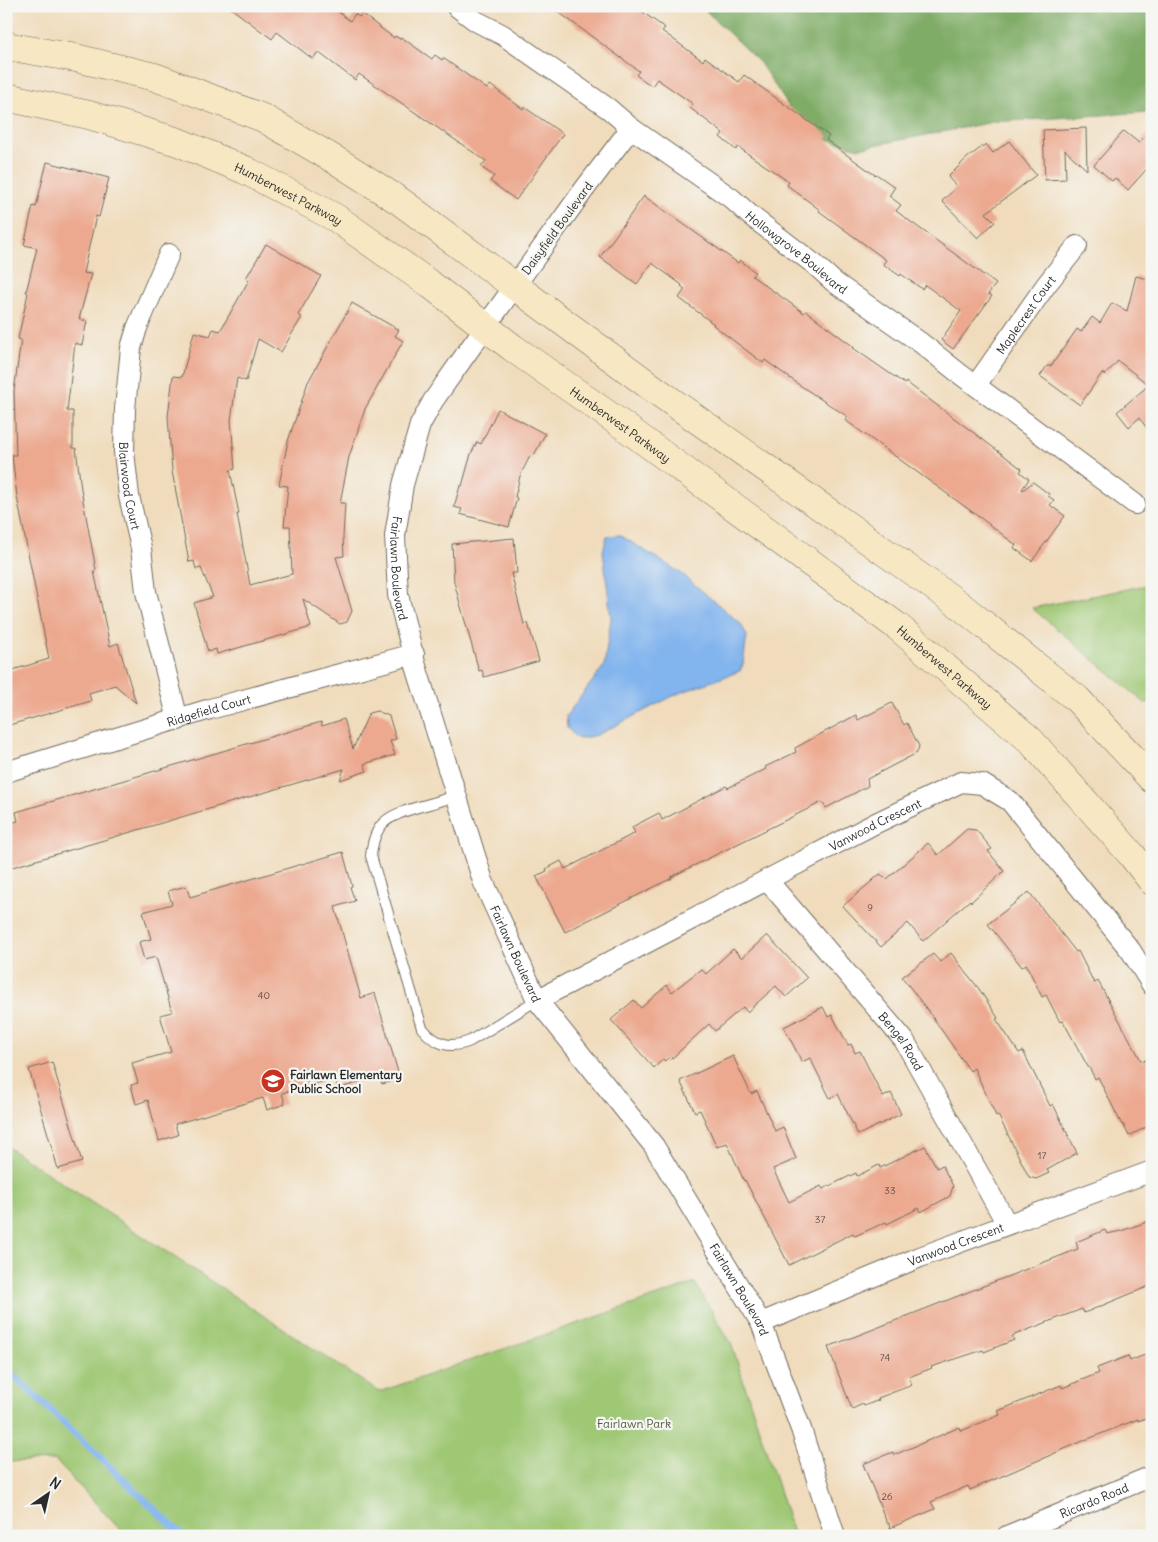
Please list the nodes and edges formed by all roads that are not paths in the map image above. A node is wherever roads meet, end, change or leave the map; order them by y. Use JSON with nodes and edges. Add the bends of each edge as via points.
{"nodes":[{"id":1,"x":456,"y":6,"type":"edge"},
{"id":2,"x":6,"y":46,"type":"edge"},
{"id":3,"x":6,"y":97,"type":"edge"},
{"id":4,"x":631,"y":128,"type":"junction"},
{"id":5,"x":1077,"y":246,"type":"dead end"},
{"id":6,"x":169,"y":254,"type":"dead end"},
{"id":7,"x":515,"y":288,"type":"junction"},
{"id":8,"x":485,"y":328,"type":"junction"},
{"id":9,"x":976,"y":385,"type":"junction"},
{"id":10,"x":1135,"y":504,"type":"dead end"},
{"id":11,"x":414,"y":654,"type":"junction"},
{"id":12,"x":178,"y":720,"type":"junction"},
{"id":13,"x":6,"y":772,"type":"edge"},
{"id":14,"x":1152,"y":779,"type":"edge"},
{"id":15,"x":456,"y":796,"type":"junction"},
{"id":16,"x":767,"y":880,"type":"junction"},
{"id":17,"x":1152,"y":881,"type":"edge"},
{"id":18,"x":1152,"y":984,"type":"edge"},
{"id":19,"x":537,"y":1000,"type":"junction"},
{"id":20,"x":1152,"y":1171,"type":"edge"},
{"id":21,"x":1007,"y":1224,"type":"junction"},
{"id":22,"x":761,"y":1323,"type":"junction"},
{"id":23,"x":1152,"y":1476,"type":"edge"},
{"id":24,"x":835,"y":1536,"type":"edge"},
{"id":25,"x":1007,"y":1536,"type":"edge"}],
"edges":[{"from":1,"to":4,"type":"street","name":"Hollowgrove Boulevard","via":[[601,104]]},
{"from":2,"to":7,"type":"main road","via":[[76,58],[155,77],[263,118],[401,202]]},
{"from":3,"to":8,"type":"main road","name":"Humberwest Parkway","via":[[98,117],[178,142],[245,170],[336,218]]},
{"from":4,"to":7,"type":"street","name":"Daisyfield Boulevard"},
{"from":4,"to":9,"type":"street","name":"Hollowgrove Boulevard","via":[[731,198],[834,282]]},
{"from":5,"to":9,"type":"street","name":"Maplecrest Court"},
{"from":6,"to":12,"type":"street","name":"Blairwood Court","via":[[131,348],[124,452],[146,592]]},
{"from":7,"to":8,"type":"street","name":"Daisyfield Boulevard"},
{"from":7,"to":14,"type":"main road","via":[[1004,639],[1077,699]]},
{"from":8,"to":11,"type":"street","name":"Fairlawn Boulevard","via":[[433,401],[420,425],[402,485],[395,536],[396,569],[398,595]]},
{"from":8,"to":17,"type":"main road","name":"Humberwest Parkway","via":[[898,627],[1030,740]]},
{"from":9,"to":10,"type":"street","name":"Hollowgrove Boulevard"},
{"from":11,"to":12,"type":"street","name":"Ridgefield Court"},
{"from":11,"to":15,"type":"street","name":"Fairlawn Boulevard"},
{"from":12,"to":13,"type":"street","name":"Ridgefield Court"},
{"from":15,"to":19,"type":"street","name":"Fairlawn Boulevard","via":[[483,882]]},
{"from":15,"to":19,"type":"lane","via":[[396,814],[385,822],[372,843],[371,856],[422,1028],[438,1043],[460,1045]]},
{"from":16,"to":18,"type":"street","name":"Vanwood Crescent","via":[[961,782],[982,784],[1010,801],[1131,951]]},
{"from":16,"to":19,"type":"street","name":"Vanwood Crescent"},
{"from":16,"to":21,"type":"street","name":"Bengel Road","via":[[904,1040]]},
{"from":19,"to":22,"type":"street","name":"Fairlawn Boulevard","via":[[654,1146]]},
{"from":20,"to":21,"type":"street","name":"Vanwood Crescent"},
{"from":21,"to":22,"type":"street","name":"Vanwood Crescent","via":[[920,1256]]},
{"from":22,"to":24,"type":"street","name":"Fairlawn Boulevard","via":[[801,1429]]},
{"from":23,"to":25,"type":"street","name":"Ricardo Road"}]}
